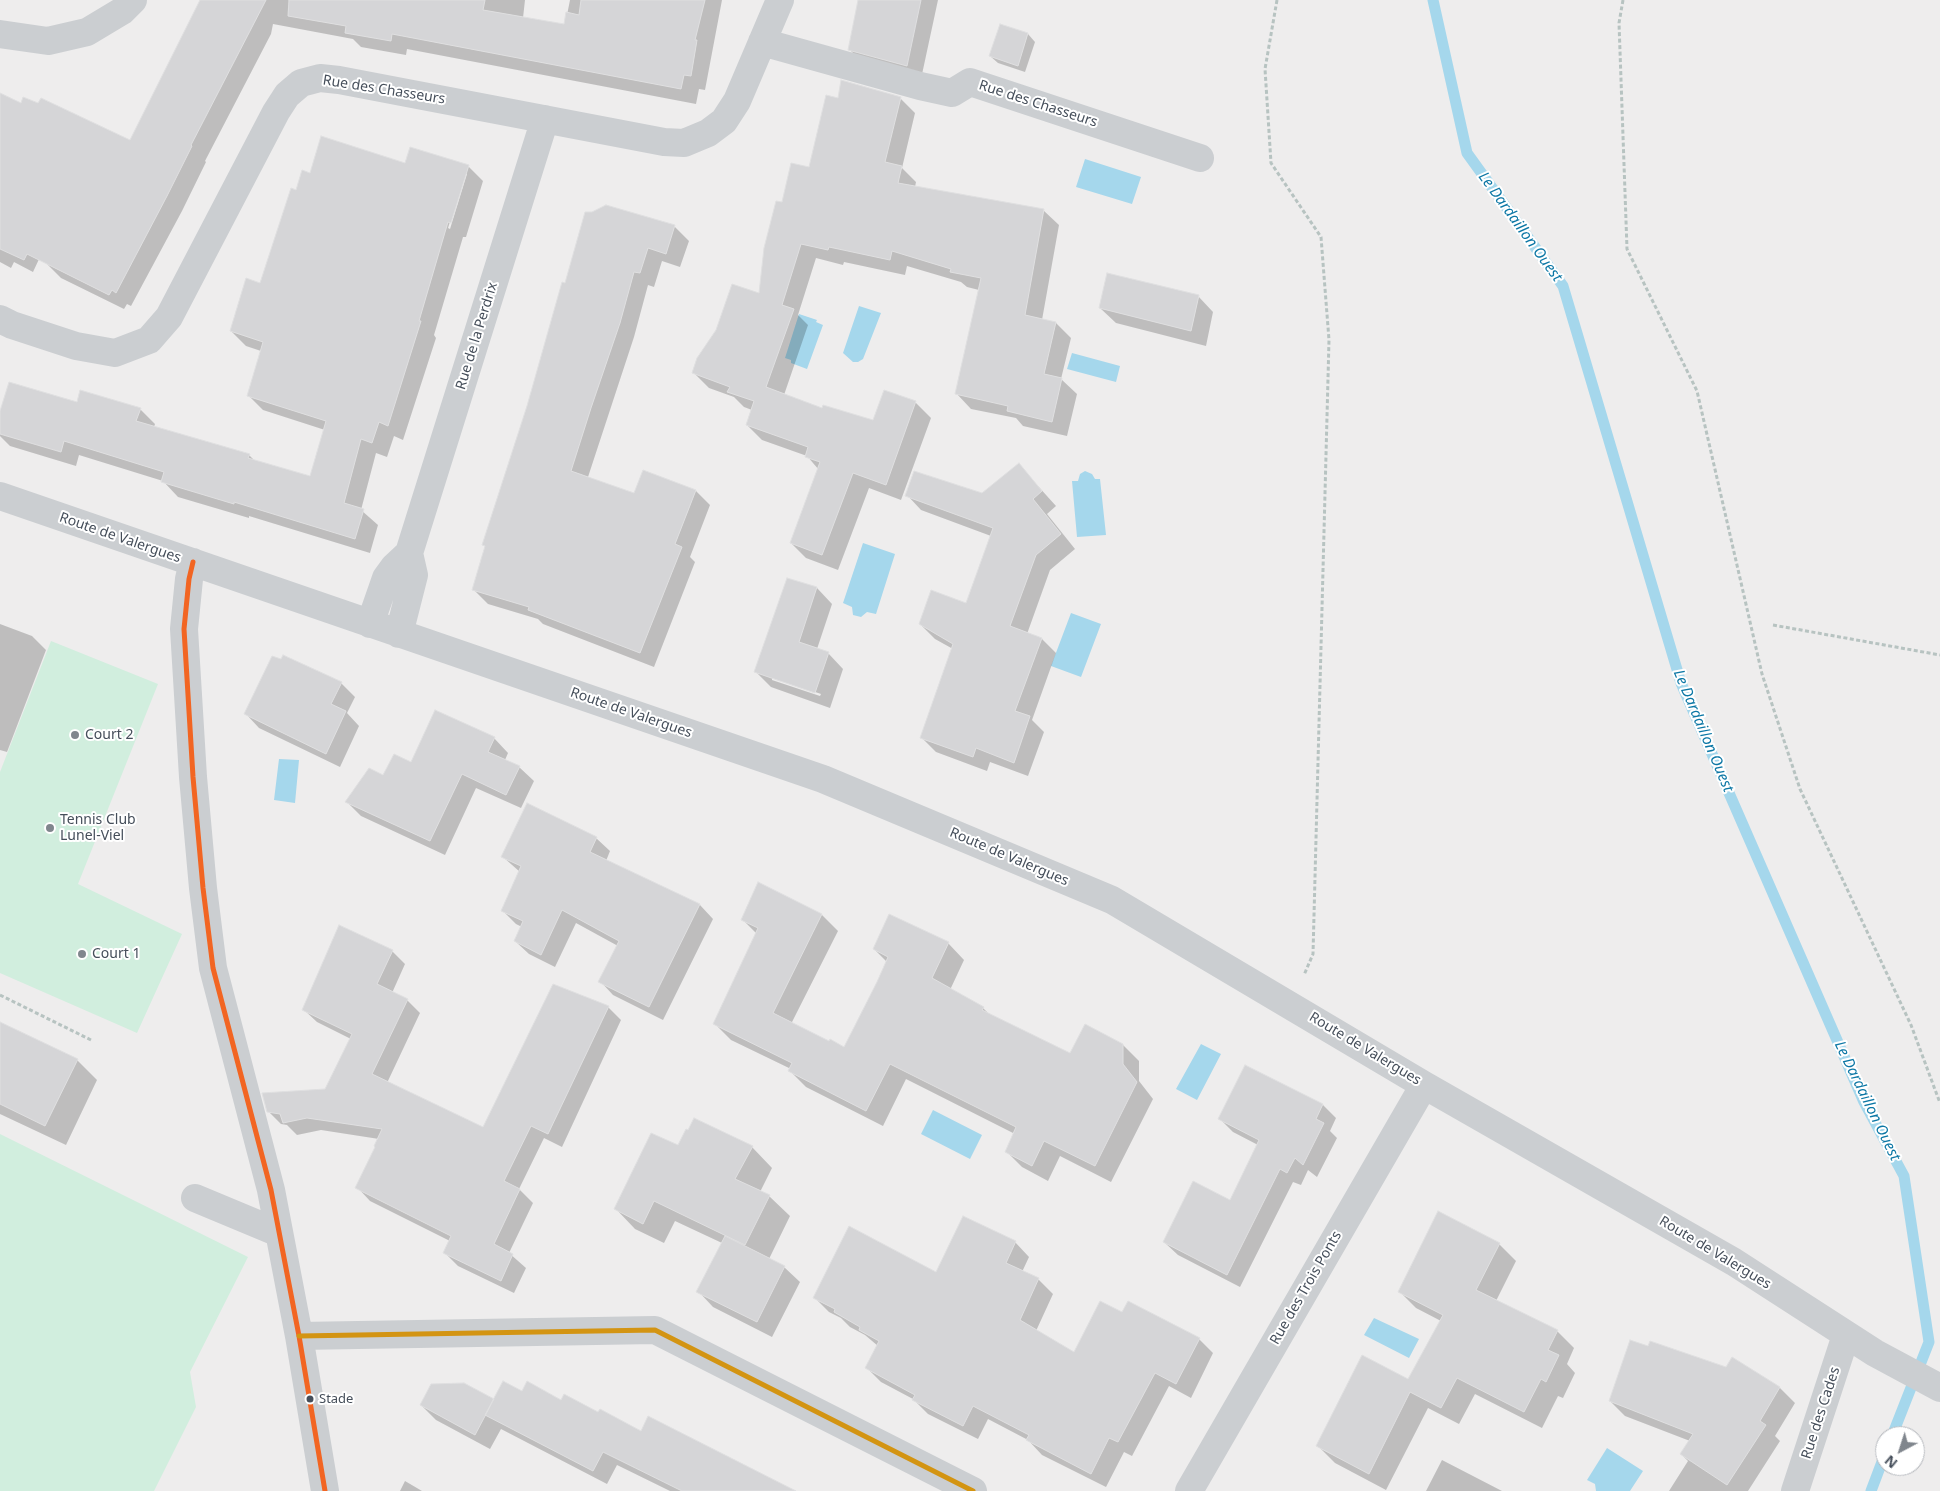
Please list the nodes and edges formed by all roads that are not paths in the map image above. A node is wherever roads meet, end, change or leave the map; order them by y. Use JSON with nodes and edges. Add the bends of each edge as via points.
{"nodes":[{"id":1,"x":132,"y":0,"type":"edge"},
{"id":2,"x":780,"y":0,"type":"edge"},
{"id":3,"x":0,"y":34,"type":"edge"},
{"id":4,"x":762,"y":42,"type":"junction"},
{"id":5,"x":545,"y":119,"type":"junction"},
{"id":6,"x":1200,"y":158,"type":"dead end"},
{"id":7,"x":6,"y":322,"type":"edge"},
{"id":8,"x":0,"y":496,"type":"edge"},
{"id":9,"x":409,"y":553,"type":"junction"},
{"id":10,"x":193,"y":562,"type":"junction"},
{"id":11,"x":370,"y":624,"type":"junction"},
{"id":12,"x":399,"y":634,"type":"junction"},
{"id":13,"x":1424,"y":1084,"type":"junction"},
{"id":14,"x":195,"y":1198,"type":"dead end"},
{"id":15,"x":279,"y":1233,"type":"junction"},
{"id":16,"x":1846,"y":1335,"type":"junction"},
{"id":17,"x":299,"y":1336,"type":"junction"},
{"id":18,"x":1940,"y":1388,"type":"edge"},
{"id":19,"x":1194,"y":1489,"type":"edge"},
{"id":20,"x":324,"y":1491,"type":"edge"},
{"id":21,"x":973,"y":1491,"type":"edge"},
{"id":22,"x":1794,"y":1491,"type":"edge"}],
"edges":[{"from":1,"to":3,"type":"street","via":[[122,11],[87,32],[48,41]]},
{"from":2,"to":4,"type":"street","name":"Rue des Chasseurs"},
{"from":4,"to":5,"type":"street","name":"Rue des Chasseurs","via":[[737,101],[724,121],[708,133],[684,143]]},
{"from":4,"to":6,"type":"street","name":"Rue des Chasseurs","via":[[952,93],[970,82]]},
{"from":5,"to":7,"type":"street","name":"Rue des Chasseurs","via":[[340,80],[320,78],[301,82],[276,112],[169,318],[149,340],[115,353],[76,346]]},
{"from":5,"to":9,"type":"street","name":"Rue de la Perdrix"},
{"from":8,"to":10,"type":"street","name":"Route de Valergues"},
{"from":9,"to":11,"type":"street","name":"Rue de la Perdrix","via":[[386,578]]},
{"from":9,"to":12,"type":"street","name":"Rue de la Perdrix","via":[[414,575]]},
{"from":10,"to":11,"type":"street","name":"Route de Valergues"},
{"from":10,"to":15,"type":"street","via":[[184,629],[202,888],[213,968],[271,1190]]},
{"from":11,"to":12,"type":"street","name":"Route de Valergues"},
{"from":12,"to":13,"type":"street","name":"Route de Valergues","via":[[823,779],[1112,900]]},
{"from":13,"to":16,"type":"street","name":"Route de Valergues","via":[[1734,1262]]},
{"from":13,"to":19,"type":"street","name":"Rue des Trois Ponts"},
{"from":14,"to":15,"type":"street"},
{"from":15,"to":17,"type":"street"},
{"from":16,"to":18,"type":"street","name":"Route de Valergues"},
{"from":16,"to":22,"type":"street","name":"Rue des Cades"},
{"from":17,"to":20,"type":"street"},
{"from":17,"to":21,"type":"street","via":[[655,1330]]}]}
